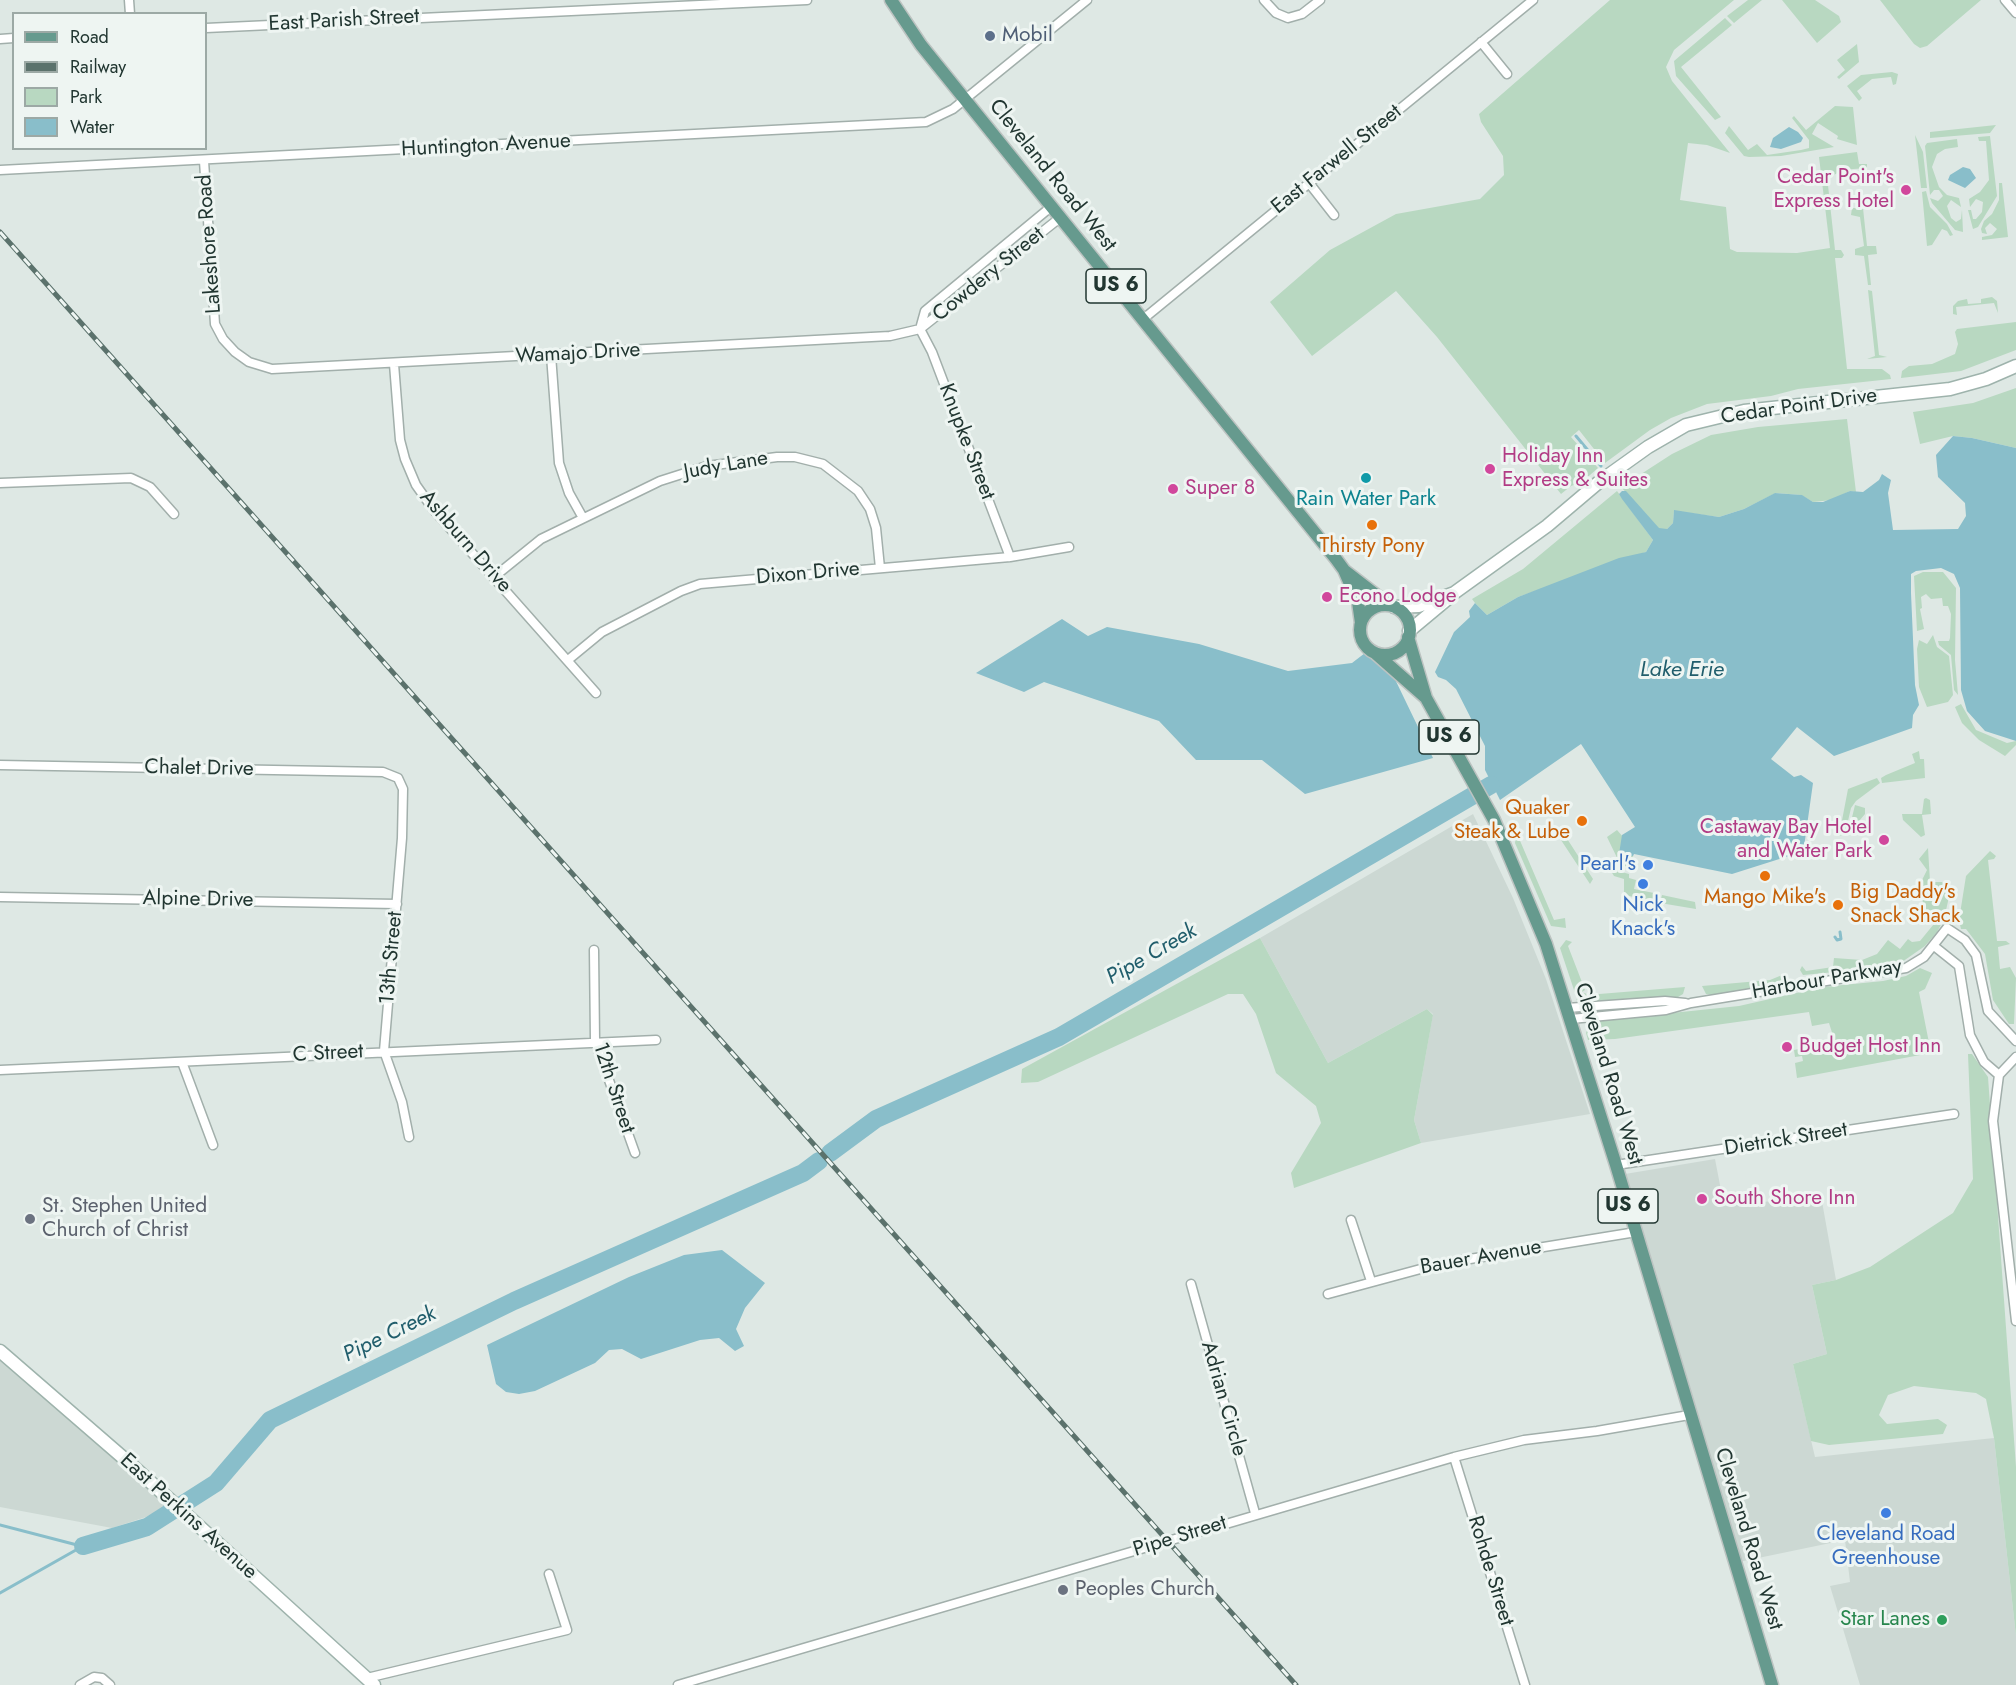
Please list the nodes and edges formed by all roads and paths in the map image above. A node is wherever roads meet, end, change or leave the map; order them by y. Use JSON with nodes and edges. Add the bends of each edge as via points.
{"nodes":[{"id":1,"x":807,"y":0,"type":"edge"},
{"id":2,"x":891,"y":0,"type":"edge"},
{"id":3,"x":1087,"y":0,"type":"edge"},
{"id":4,"x":1264,"y":0,"type":"edge"},
{"id":5,"x":1320,"y":0,"type":"edge"},
{"id":6,"x":1533,"y":0,"type":"edge"},
{"id":7,"x":2006,"y":0,"type":"edge"},
{"id":8,"x":2016,"y":13,"type":"edge"},
{"id":9,"x":207,"y":28,"type":"edge"},
{"id":10,"x":1481,"y":42,"type":"junction"},
{"id":11,"x":1507,"y":74,"type":"dead end"},
{"id":12,"x":965,"y":99,"type":"junction"},
{"id":13,"x":204,"y":161,"type":"junction"},
{"id":14,"x":0,"y":170,"type":"edge"},
{"id":15,"x":1309,"y":183,"type":"junction"},
{"id":16,"x":1052,"y":206,"type":"junction"},
{"id":17,"x":1334,"y":215,"type":"dead end"},
{"id":18,"x":1061,"y":217,"type":"junction"},
{"id":19,"x":1142,"y":320,"type":"junction"},
{"id":20,"x":920,"y":329,"type":"junction"},
{"id":21,"x":239,"y":355,"type":"joint"},
{"id":22,"x":551,"y":356,"type":"junction"},
{"id":23,"x":394,"y":364,"type":"junction"},
{"id":24,"x":2016,"y":366,"type":"edge"},
{"id":25,"x":0,"y":483,"type":"edge"},
{"id":26,"x":174,"y":514,"type":"dead end"},
{"id":27,"x":583,"y":518,"type":"junction"},
{"id":28,"x":1069,"y":547,"type":"dead end"},
{"id":29,"x":1010,"y":557,"type":"junction"},
{"id":30,"x":880,"y":568,"type":"junction"},
{"id":31,"x":1344,"y":570,"type":"junction"},
{"id":32,"x":494,"y":577,"type":"junction"},
{"id":33,"x":1454,"y":592,"type":"junction"},
{"id":34,"x":1392,"y":606,"type":"junction"},
{"id":35,"x":1361,"y":623,"type":"junction"},
{"id":36,"x":1409,"y":634,"type":"junction"},
{"id":37,"x":1375,"y":652,"type":"junction"},
{"id":38,"x":568,"y":660,"type":"junction"},
{"id":39,"x":597,"y":693,"type":"dead end"},
{"id":40,"x":1426,"y":698,"type":"junction"},
{"id":41,"x":0,"y":765,"type":"edge"},
{"id":42,"x":396,"y":777,"type":"joint"},
{"id":43,"x":0,"y":897,"type":"edge"},
{"id":44,"x":397,"y":904,"type":"junction"},
{"id":45,"x":1934,"y":946,"type":"junction"},
{"id":46,"x":594,"y":950,"type":"dead end"},
{"id":47,"x":1569,"y":1014,"type":"junction"},
{"id":48,"x":656,"y":1040,"type":"dead end"},
{"id":49,"x":595,"y":1041,"type":"junction"},
{"id":50,"x":2016,"y":1041,"type":"edge"},
{"id":51,"x":384,"y":1051,"type":"junction"},
{"id":52,"x":2016,"y":1057,"type":"edge"},
{"id":53,"x":182,"y":1062,"type":"junction"},
{"id":54,"x":0,"y":1070,"type":"edge"},
{"id":55,"x":1999,"y":1074,"type":"junction"},
{"id":56,"x":1954,"y":1113,"type":"dead end"},
{"id":57,"x":409,"y":1137,"type":"dead end"},
{"id":58,"x":213,"y":1145,"type":"dead end"},
{"id":59,"x":635,"y":1153,"type":"dead end"},
{"id":60,"x":1616,"y":1165,"type":"junction"},
{"id":61,"x":1351,"y":1220,"type":"dead end"},
{"id":62,"x":1636,"y":1232,"type":"junction"},
{"id":63,"x":1371,"y":1281,"type":"junction"},
{"id":64,"x":1191,"y":1284,"type":"dead end"},
{"id":65,"x":1328,"y":1294,"type":"dead end"},
{"id":66,"x":2016,"y":1321,"type":"edge"},
{"id":67,"x":0,"y":1352,"type":"edge"},
{"id":68,"x":1689,"y":1414,"type":"junction"},
{"id":69,"x":1454,"y":1457,"type":"junction"},
{"id":70,"x":1255,"y":1514,"type":"junction"},
{"id":71,"x":549,"y":1574,"type":"dead end"},
{"id":72,"x":370,"y":1682,"type":"edge"},
{"id":73,"x":80,"y":1685,"type":"edge"},
{"id":74,"x":110,"y":1685,"type":"edge"},
{"id":75,"x":678,"y":1685,"type":"edge"},
{"id":76,"x":1525,"y":1685,"type":"edge"},
{"id":77,"x":1772,"y":1685,"type":"edge"}],
"edges":[{"from":1,"to":9,"type":"street","name":"East Parish Street"},
{"from":2,"to":12,"type":"main road","name":"Cleveland Road West","number":"US 6"},
{"from":3,"to":12,"type":"street","name":"Huntington Avenue"},
{"from":4,"to":5,"type":"street","via":[[1286,17],[1300,15]]},
{"from":6,"to":10,"type":"street","name":"East Farwell Street"},
{"from":7,"to":8,"type":"street"},
{"from":10,"to":11,"type":"street"},
{"from":10,"to":15,"type":"street","name":"East Farwell Street"},
{"from":12,"to":13,"type":"street","name":"Huntington Avenue","via":[[938,118],[907,124]]},
{"from":12,"to":16,"type":"main road","name":"Cleveland Road West","number":"US 6"},
{"from":13,"to":14,"type":"street","name":"Huntington Avenue"},
{"from":13,"to":21,"type":"street","name":"Lakeshore Road","via":[[213,314],[223,339]]},
{"from":15,"to":17,"type":"street"},
{"from":15,"to":19,"type":"street","name":"East Farwell Street"},
{"from":16,"to":18,"type":"main road","name":"Cleveland Road West","number":"US 6"},
{"from":16,"to":20,"type":"street","name":"Cowdery Street","via":[[925,310]]},
{"from":18,"to":19,"type":"main road","name":"Cleveland Road West","number":"US 6"},
{"from":18,"to":20,"type":"street","name":"Cowdery Street"},
{"from":19,"to":31,"type":"main road","name":"Cleveland Road West","number":"US 6"},
{"from":20,"to":22,"type":"street","name":"Wamajo Drive","via":[[890,336]]},
{"from":20,"to":29,"type":"street","name":"Knupke Street"},
{"from":21,"to":23,"type":"street","name":"Wamajo Drive","via":[[272,369]]},
{"from":22,"to":23,"type":"street","name":"Wamajo Drive"},
{"from":22,"to":27,"type":"street","via":[[559,463]]},
{"from":23,"to":32,"type":"street","name":"Ashburn Drive","via":[[400,440],[412,477],[434,509]]},
{"from":24,"to":33,"type":"main road","name":"Cedar Point Drive","via":[[1950,389],[1744,411],[1686,425],[1609,475]]},
{"from":25,"to":26,"type":"street","via":[[131,477],[150,487]]},
{"from":27,"to":30,"type":"street","name":"Judy Lane","via":[[682,472],[738,460],[805,458],[831,468],[863,498],[876,528]]},
{"from":27,"to":32,"type":"street","name":"Judy Lane","via":[[541,539]]},
{"from":28,"to":29,"type":"street","name":"Dixon Drive"},
{"from":29,"to":30,"type":"street","name":"Dixon Drive"},
{"from":30,"to":38,"type":"street","name":"Dixon Drive","via":[[695,585],[608,629]]},
{"from":31,"to":34,"type":"main road","name":"Cleveland Road West","number":"US 6"},
{"from":31,"to":35,"type":"main road","name":"Cleveland Road West","number":"US 6","via":[[1358,602]]},
{"from":32,"to":38,"type":"street","name":"Ashburn Drive"},
{"from":33,"to":34,"type":"main road","name":"Cedar Point Drive","via":[[1419,606]]},
{"from":33,"to":36,"type":"main road","name":"Cedar Point Drive"},
{"from":34,"to":35,"type":"main road","via":[[1371,609]]},
{"from":34,"to":36,"type":"main road","via":[[1404,614]]},
{"from":35,"to":37,"type":"main road","via":[[1362,640]]},
{"from":36,"to":37,"type":"main road","via":[[1398,651]]},
{"from":36,"to":40,"type":"main road","name":"Cleveland Road West","number":"US 6"},
{"from":37,"to":40,"type":"main road","name":"Cleveland Road West","number":"US 6"},
{"from":38,"to":39,"type":"street","name":"Ashburn Drive"},
{"from":40,"to":47,"type":"main road","name":"Cleveland Road West","number":"US 6","via":[[1494,820],[1546,944]]},
{"from":41,"to":42,"type":"street","name":"Chalet Drive","via":[[383,772]]},
{"from":42,"to":44,"type":"street","name":"13th Street","via":[[403,794]]},
{"from":43,"to":44,"type":"street","name":"Alpine Drive"},
{"from":44,"to":51,"type":"street","name":"13th Street"},
{"from":45,"to":47,"type":"street","name":"Harbour Parkway","via":[[1906,968],[1666,1010]]},
{"from":45,"to":50,"type":"street","name":"Harbour Parkway","via":[[1947,928],[1965,940],[1976,955],[1988,1011]]},
{"from":45,"to":55,"type":"street","via":[[1959,966],[1970,1035],[1984,1062]]},
{"from":46,"to":49,"type":"street","name":"12th Street"},
{"from":47,"to":60,"type":"main road","name":"Cleveland Road West","number":"US 6"},
{"from":48,"to":49,"type":"street","name":"C Street"},
{"from":49,"to":51,"type":"street","name":"C Street"},
{"from":49,"to":59,"type":"street","name":"12th Street"},
{"from":51,"to":53,"type":"street","name":"C Street"},
{"from":51,"to":57,"type":"street","name":"13th Street","via":[[404,1108]]},
{"from":52,"to":55,"type":"street"},
{"from":53,"to":54,"type":"street","name":"C Street"},
{"from":53,"to":58,"type":"street"},
{"from":55,"to":66,"type":"street","via":[[1993,1121]]},
{"from":56,"to":60,"type":"street","name":"Dietrick Street"},
{"from":60,"to":62,"type":"main road","name":"Cleveland Road West","number":"US 6"},
{"from":61,"to":63,"type":"street"},
{"from":62,"to":63,"type":"street","name":"Bauer Avenue","via":[[1439,1264]]},
{"from":62,"to":68,"type":"main road","name":"Cleveland Road West","number":"US 6"},
{"from":63,"to":65,"type":"street","name":"Bauer Avenue"},
{"from":64,"to":70,"type":"street","name":"Adrian Circle"},
{"from":67,"to":72,"type":"main road","name":"East Perkins Avenue"},
{"from":68,"to":69,"type":"street","name":"Pipe Street","via":[[1524,1440]]},
{"from":68,"to":77,"type":"main road","name":"Cleveland Road West","number":"US 6"},
{"from":69,"to":70,"type":"street","name":"Pipe Street"},
{"from":69,"to":76,"type":"street","name":"Rohde Street"},
{"from":70,"to":75,"type":"street","name":"Pipe Street"},
{"from":71,"to":72,"type":"street","via":[[567,1630]]},
{"from":73,"to":74,"type":"street","via":[[94,1677]]}]}
